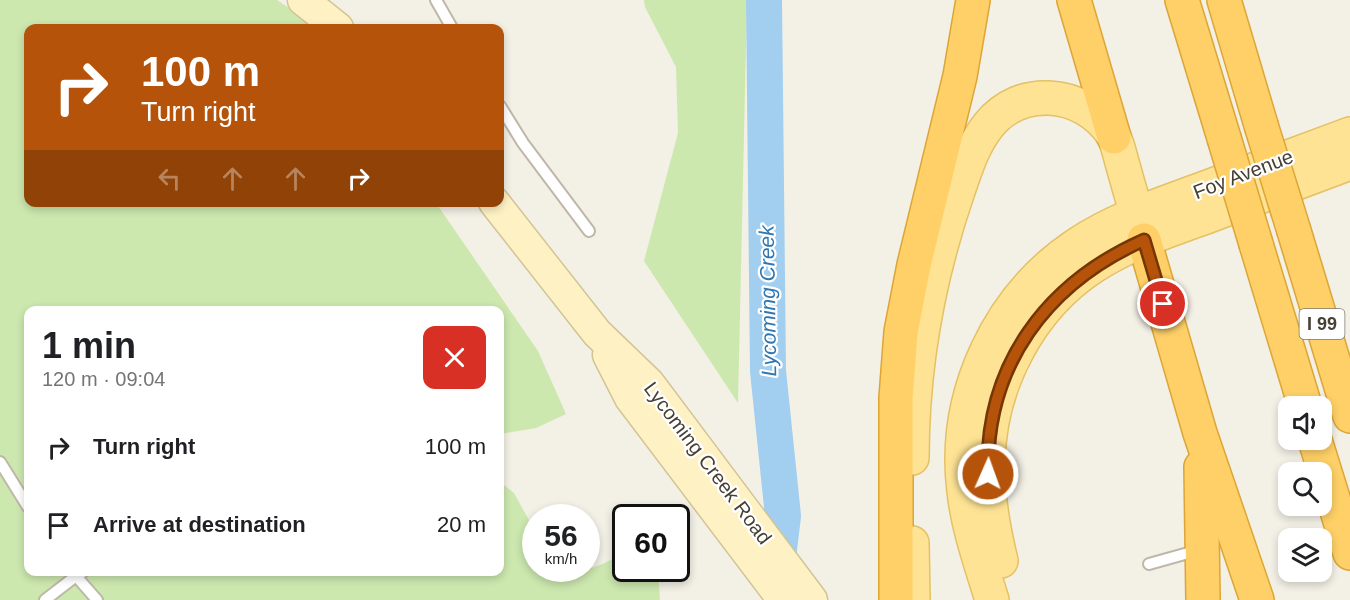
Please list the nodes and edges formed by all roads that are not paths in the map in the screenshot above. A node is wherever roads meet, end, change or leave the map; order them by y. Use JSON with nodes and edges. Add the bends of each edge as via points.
{"nodes":[{"id":1,"x":303,"y":0,"type":"edge"},
{"id":2,"x":436,"y":0,"type":"edge"},
{"id":3,"x":973,"y":0,"type":"edge"},
{"id":4,"x":1074,"y":0,"type":"edge"},
{"id":5,"x":1182,"y":0,"type":"edge"},
{"id":6,"x":1224,"y":0,"type":"edge"},
{"id":7,"x":333,"y":24,"type":"edge"},
{"id":8,"x":450,"y":24,"type":"edge"},
{"id":9,"x":504,"y":112,"type":"edge"},
{"id":10,"x":1350,"y":134,"type":"edge"},
{"id":11,"x":1114,"y":137,"type":"junction"},
{"id":12,"x":1350,"y":163,"type":"edge"},
{"id":13,"x":498,"y":207,"type":"edge"},
{"id":14,"x":1140,"y":227,"type":"junction"},
{"id":15,"x":589,"y":231,"type":"dead end"},
{"id":16,"x":597,"y":333,"type":"junction"},
{"id":17,"x":1302,"y":396,"type":"edge"},
{"id":18,"x":1350,"y":416,"type":"edge"},
{"id":19,"x":1200,"y":433,"type":"junction"},
{"id":20,"x":1319,"y":450,"type":"edge"},
{"id":21,"x":0,"y":462,"type":"edge"},
{"id":22,"x":24,"y":501,"type":"edge"},
{"id":23,"x":1202,"y":549,"type":"junction"},
{"id":24,"x":1350,"y":553,"type":"edge"},
{"id":25,"x":1149,"y":564,"type":"dead end"},
{"id":26,"x":73,"y":576,"type":"edge"},
{"id":27,"x":79,"y":576,"type":"edge"},
{"id":28,"x":45,"y":600,"type":"edge"},
{"id":29,"x":97,"y":600,"type":"edge"},
{"id":30,"x":783,"y":600,"type":"edge"},
{"id":31,"x":812,"y":600,"type":"edge"},
{"id":32,"x":896,"y":600,"type":"edge"},
{"id":33,"x":913,"y":600,"type":"edge"},
{"id":34,"x":992,"y":600,"type":"edge"},
{"id":35,"x":1012,"y":600,"type":"edge"},
{"id":36,"x":1203,"y":600,"type":"edge"},
{"id":37,"x":1257,"y":600,"type":"edge"}],
"edges":[{"from":1,"to":7,"type":"main road"},
{"from":2,"to":8,"type":"lane"},
{"from":3,"to":32,"type":"highway","via":[[901,332],[896,398]]},
{"from":4,"to":11,"type":"highway"},
{"from":5,"to":17,"type":"highway","number":"I 99","bridge":true},
{"from":6,"to":18,"type":"highway","number":"I 99","bridge":true},
{"from":9,"to":15,"type":"lane"},
{"from":10,"to":14,"type":"main road","name":"Foy Avenue"},
{"from":11,"to":14,"type":"main road"},
{"from":11,"to":33,"type":"main road","via":[[1084,108],[1059,99],[1034,98],[1013,105],[994,119],[969,159],[934,270],[916,367],[912,432]]},
{"from":12,"to":14,"type":"main road","name":"Foy Avenue"},
{"from":13,"to":16,"type":"main road","name":"Lycoming Creek Road"},
{"from":14,"to":19,"type":"highway"},
{"from":14,"to":34,"type":"main road","via":[[1116,222],[1077,244],[1040,275],[994,336],[974,380],[963,434],[963,489]]},
{"from":14,"to":35,"type":"main road","via":[[1059,295],[1030,329],[1001,389],[990,437],[988,487],[995,537]]},
{"from":16,"to":30,"type":"main road","name":"Lycoming Creek Road","via":[[630,398]]},
{"from":16,"to":31,"type":"main road","name":"Lycoming Creek Road","via":[[649,383]]},
{"from":19,"to":23,"type":"highway"},
{"from":19,"to":37,"type":"highway"},
{"from":20,"to":24,"type":"highway"},
{"from":21,"to":22,"type":"lane"},
{"from":23,"to":25,"type":"lane"},
{"from":23,"to":36,"type":"highway"},
{"from":26,"to":28,"type":"lane"},
{"from":27,"to":29,"type":"lane"}]}
